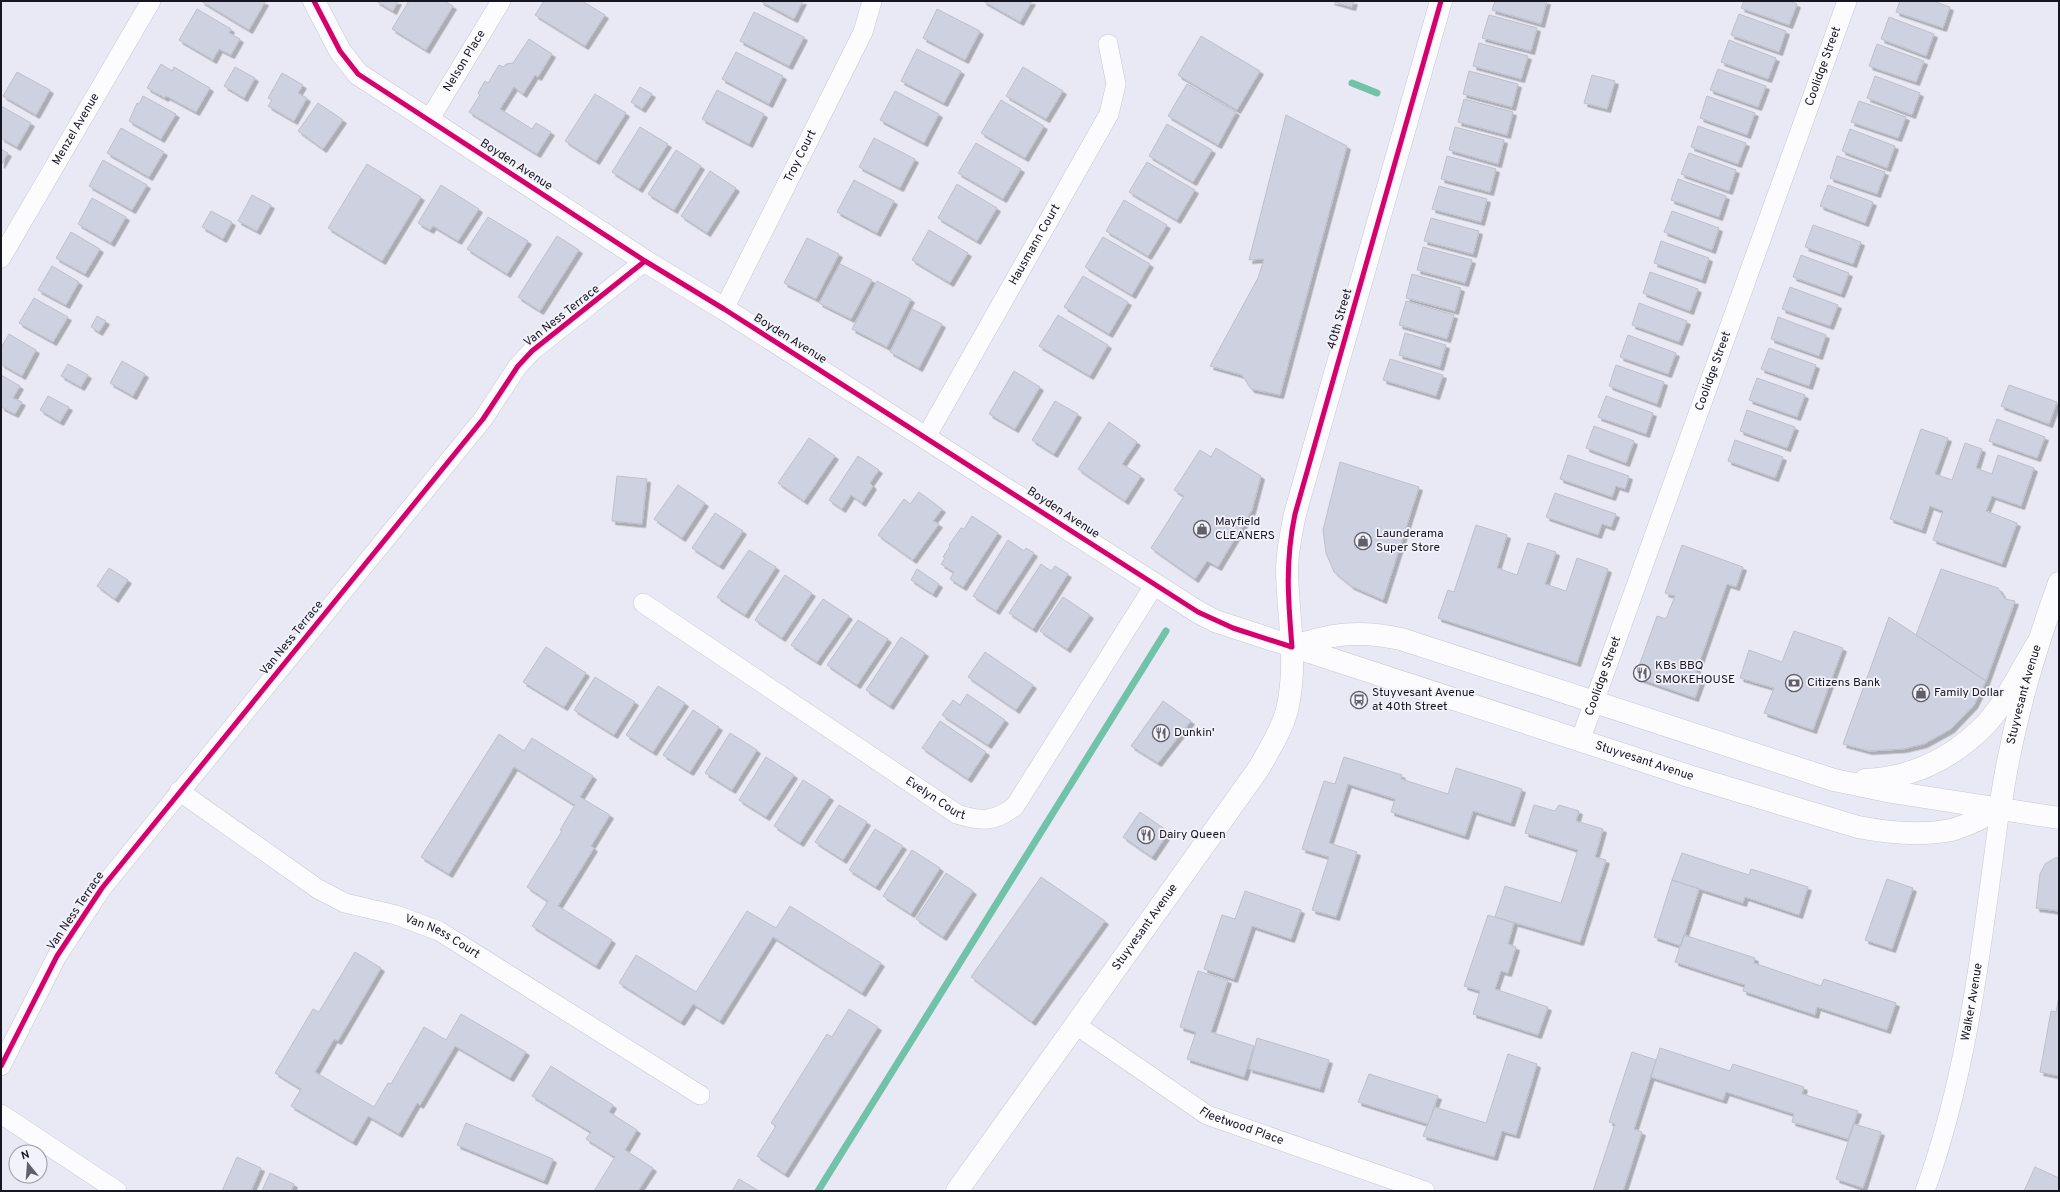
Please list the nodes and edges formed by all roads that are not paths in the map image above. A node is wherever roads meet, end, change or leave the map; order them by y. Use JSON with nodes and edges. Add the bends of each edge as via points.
{"nodes":[{"id":1,"x":151,"y":1,"type":"edge"},
{"id":2,"x":314,"y":1,"type":"edge"},
{"id":3,"x":501,"y":1,"type":"edge"},
{"id":4,"x":872,"y":1,"type":"edge"},
{"id":5,"x":1441,"y":1,"type":"edge"},
{"id":6,"x":1847,"y":1,"type":"edge"},
{"id":7,"x":1108,"y":44,"type":"dead end"},
{"id":8,"x":429,"y":120,"type":"junction"},
{"id":9,"x":1,"y":258,"type":"edge"},
{"id":10,"x":646,"y":261,"type":"junction"},
{"id":11,"x":724,"y":308,"type":"junction"},
{"id":12,"x":926,"y":437,"type":"junction"},
{"id":13,"x":2059,"y":583,"type":"edge"},
{"id":14,"x":1155,"y":584,"type":"junction"},
{"id":15,"x":643,"y":603,"type":"dead end"},
{"id":16,"x":2037,"y":644,"type":"junction"},
{"id":17,"x":1292,"y":647,"type":"junction"},
{"id":18,"x":1593,"y":702,"type":"junction"},
{"id":19,"x":1580,"y":741,"type":"junction"},
{"id":20,"x":1834,"y":780,"type":"junction"},
{"id":21,"x":179,"y":791,"type":"junction"},
{"id":22,"x":2000,"y":809,"type":"junction"},
{"id":23,"x":2059,"y":818,"type":"edge"},
{"id":24,"x":1076,"y":1025,"type":"junction"},
{"id":25,"x":1,"y":1066,"type":"edge"},
{"id":26,"x":700,"y":1095,"type":"dead end"},
{"id":27,"x":1,"y":1114,"type":"edge"},
{"id":28,"x":117,"y":1191,"type":"edge"},
{"id":29,"x":957,"y":1191,"type":"edge"},
{"id":30,"x":1425,"y":1191,"type":"edge"},
{"id":31,"x":1925,"y":1191,"type":"edge"}],
"edges":[{"from":1,"to":9,"type":"street","name":"Menzel Avenue"},
{"from":2,"to":8,"type":"main road","name":"Boyden Avenue","via":[[340,51],[358,74]]},
{"from":3,"to":8,"type":"street","name":"Nelson Place"},
{"from":4,"to":11,"type":"street","name":"Troy Court","via":[[863,32]]},
{"from":5,"to":17,"type":"main road","name":"40th Street","via":[[1295,514],[1287,570]]},
{"from":6,"to":18,"type":"street","name":"Coolidge Street"},
{"from":7,"to":12,"type":"street","name":"Hausmann Court","via":[[1116,84],[1109,114]]},
{"from":8,"to":10,"type":"main road","name":"Boyden Avenue"},
{"from":10,"to":11,"type":"main road","name":"Boyden Avenue"},
{"from":10,"to":21,"type":"street","name":"Van Ness Terrace","via":[[532,351],[518,366],[483,419]]},
{"from":11,"to":12,"type":"main road","name":"Boyden Avenue"},
{"from":12,"to":14,"type":"main road","name":"Boyden Avenue"},
{"from":13,"to":16,"type":"main road","name":"Stuyvesant Avenue"},
{"from":14,"to":15,"type":"street","name":"Evelyn Court","via":[[1014,806],[1005,814],[989,820],[973,819],[958,814]]},
{"from":14,"to":17,"type":"main road","name":"Boyden Avenue","via":[[1215,621]]},
{"from":16,"to":20,"type":"main road","via":[[1987,723],[1951,754],[1929,766],[1883,780]]},
{"from":16,"to":22,"type":"main road","name":"Stuyvesant Avenue","via":[[2010,742]]},
{"from":17,"to":18,"type":"main road","via":[[1332,635],[1378,634],[1416,643]]},
{"from":17,"to":19,"type":"main road","name":"Stuyvesant Avenue"},
{"from":17,"to":24,"type":"main road","name":"Stuyvesant Avenue","via":[[1293,667],[1286,712],[1259,768]]},
{"from":18,"to":19,"type":"street","name":"Coolidge Street"},
{"from":18,"to":20,"type":"main road"},
{"from":19,"to":22,"type":"main road","name":"Stuyvesant Avenue","via":[[1828,819],[1887,832],[1920,833],[1952,830]]},
{"from":20,"to":22,"type":"main road"},
{"from":21,"to":25,"type":"street","name":"Van Ness Terrace","via":[[102,888],[57,956]]},
{"from":21,"to":26,"type":"street","name":"Van Ness Court","via":[[318,889],[345,903],[396,915],[439,931]]},
{"from":22,"to":23,"type":"main road"},
{"from":22,"to":31,"type":"street","name":"Walker Avenue","via":[[1970,1024],[1947,1125]]},
{"from":24,"to":29,"type":"main road","name":"Stuyvesant Avenue"},
{"from":24,"to":30,"type":"street","name":"Fleetwood Place","via":[[1208,1115]]},
{"from":27,"to":28,"type":"street"}]}
